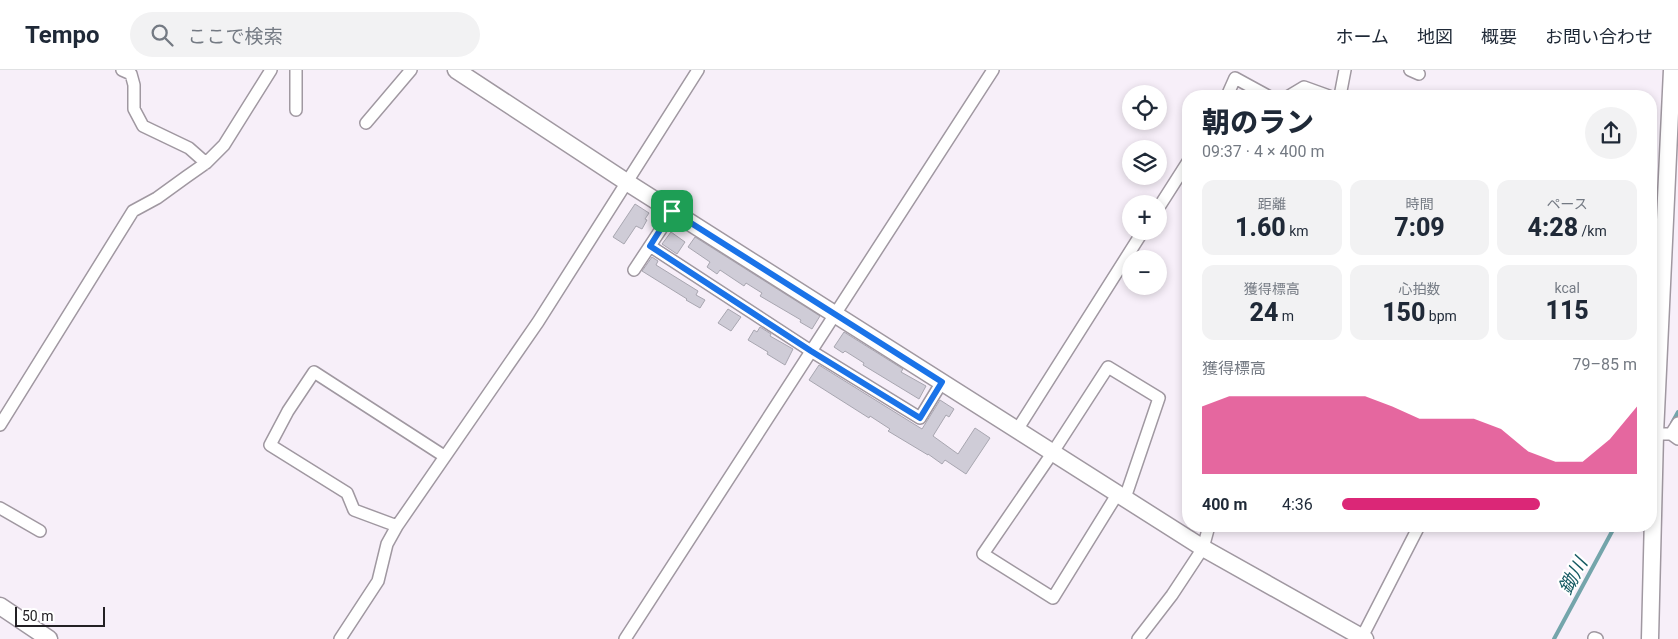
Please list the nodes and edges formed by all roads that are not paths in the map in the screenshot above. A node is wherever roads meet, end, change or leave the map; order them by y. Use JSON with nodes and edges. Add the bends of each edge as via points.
{"nodes":[{"id":1,"x":122,"y":70,"type":"edge"},
{"id":2,"x":271,"y":70,"type":"edge"},
{"id":3,"x":296,"y":70,"type":"edge"},
{"id":4,"x":411,"y":70,"type":"edge"},
{"id":5,"x":456,"y":70,"type":"edge"},
{"id":6,"x":698,"y":70,"type":"edge"},
{"id":7,"x":993,"y":70,"type":"edge"},
{"id":8,"x":1345,"y":70,"type":"edge"},
{"id":9,"x":1672,"y":70,"type":"edge"},
{"id":10,"x":1230,"y":90,"type":"edge"},
{"id":11,"x":1257,"y":90,"type":"edge"},
{"id":12,"x":1299,"y":90,"type":"edge"},
{"id":13,"x":1312,"y":90,"type":"edge"},
{"id":14,"x":1341,"y":90,"type":"edge"},
{"id":15,"x":296,"y":110,"type":"dead end"},
{"id":16,"x":366,"y":123,"type":"dead end"},
{"id":17,"x":206,"y":162,"type":"junction"},
{"id":18,"x":1182,"y":171,"type":"edge"},
{"id":19,"x":628,"y":183,"type":"junction"},
{"id":20,"x":1167,"y":195,"type":"edge"},
{"id":21,"x":672,"y":211,"type":"junction"},
{"id":22,"x":1137,"y":240,"type":"edge"},
{"id":23,"x":650,"y":246,"type":"junction"},
{"id":24,"x":634,"y":270,"type":"dead end"},
{"id":25,"x":1657,"y":313,"type":"edge"},
{"id":26,"x":835,"y":314,"type":"junction"},
{"id":27,"x":1657,"y":338,"type":"edge"},
{"id":28,"x":811,"y":351,"type":"junction"},
{"id":29,"x":942,"y":382,"type":"junction"},
{"id":30,"x":1678,"y":423,"type":"edge"},
{"id":31,"x":0,"y":425,"type":"edge"},
{"id":32,"x":1017,"y":430,"type":"junction"},
{"id":33,"x":1668,"y":436,"type":"edge"},
{"id":34,"x":1053,"y":452,"type":"junction"},
{"id":35,"x":444,"y":456,"type":"junction"},
{"id":36,"x":1122,"y":496,"type":"junction"},
{"id":37,"x":0,"y":508,"type":"edge"},
{"id":38,"x":397,"y":526,"type":"junction"},
{"id":39,"x":40,"y":531,"type":"dead end"},
{"id":40,"x":1207,"y":532,"type":"edge"},
{"id":41,"x":1417,"y":532,"type":"edge"},
{"id":42,"x":1203,"y":548,"type":"junction"},
{"id":43,"x":0,"y":606,"type":"edge"},
{"id":44,"x":1363,"y":638,"type":"edge"},
{"id":45,"x":49,"y":639,"type":"edge"},
{"id":46,"x":340,"y":639,"type":"edge"},
{"id":47,"x":625,"y":639,"type":"edge"},
{"id":48,"x":1138,"y":639,"type":"edge"},
{"id":49,"x":1650,"y":639,"type":"edge"}],
"edges":[{"from":1,"to":17,"type":"street","via":[[131,74],[134,109],[143,126],[189,148]]},
{"from":2,"to":17,"type":"street","via":[[224,145]]},
{"from":3,"to":15,"type":"street"},
{"from":4,"to":16,"type":"street"},
{"from":5,"to":19,"type":"street"},
{"from":6,"to":19,"type":"street"},
{"from":7,"to":26,"type":"street"},
{"from":8,"to":14,"type":"street"},
{"from":9,"to":25,"type":"street"},
{"from":10,"to":11,"type":"street","via":[[1235,78]]},
{"from":12,"to":13,"type":"street","via":[[1304,87]]},
{"from":17,"to":31,"type":"street","via":[[158,198],[133,211]]},
{"from":18,"to":20,"type":"street"},
{"from":19,"to":21,"type":"street"},
{"from":19,"to":35,"type":"street","via":[[538,322]]},
{"from":21,"to":23,"type":"street"},
{"from":21,"to":26,"type":"street"},
{"from":22,"to":32,"type":"street"},
{"from":23,"to":24,"type":"street"},
{"from":23,"to":28,"type":"street"},
{"from":26,"to":28,"type":"street"},
{"from":26,"to":29,"type":"street"},
{"from":27,"to":33,"type":"street"},
{"from":28,"to":29,"type":"street","via":[[920,418]]},
{"from":28,"to":47,"type":"street"},
{"from":29,"to":32,"type":"street"},
{"from":30,"to":33,"type":"street"},
{"from":32,"to":34,"type":"street"},
{"from":33,"to":49,"type":"street"},
{"from":34,"to":36,"type":"street"},
{"from":34,"to":36,"type":"street","via":[[1108,366],[1159,398]]},
{"from":34,"to":36,"type":"street","via":[[983,554],[1053,598]]},
{"from":35,"to":38,"type":"street"},
{"from":35,"to":38,"type":"street","via":[[314,372],[270,445],[347,493],[354,510]]},
{"from":36,"to":42,"type":"street"},
{"from":37,"to":39,"type":"street"},
{"from":38,"to":46,"type":"street","via":[[388,544],[378,580]]},
{"from":40,"to":42,"type":"street"},
{"from":41,"to":44,"type":"street"},
{"from":42,"to":44,"type":"street"},
{"from":42,"to":48,"type":"street"},
{"from":43,"to":45,"type":"street"}]}
